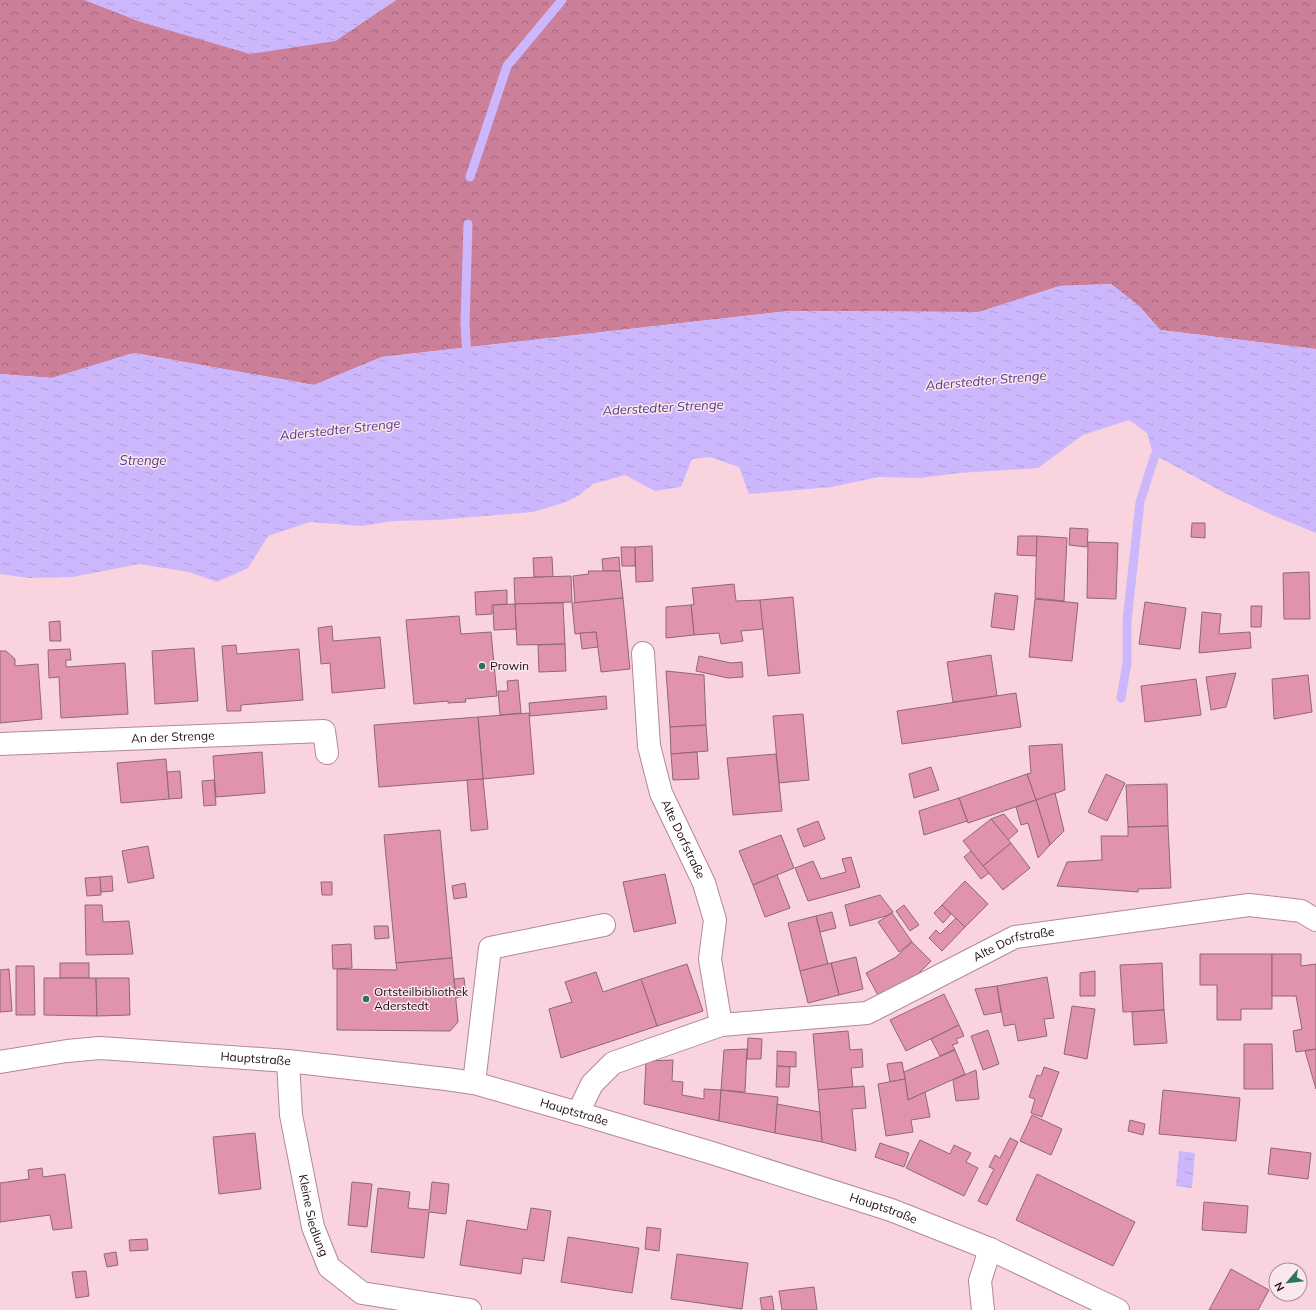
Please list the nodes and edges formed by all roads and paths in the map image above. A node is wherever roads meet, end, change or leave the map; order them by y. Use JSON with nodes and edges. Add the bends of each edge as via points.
{"nodes":[{"id":1,"x":643,"y":653,"type":"dead end"},
{"id":2,"x":0,"y":744,"type":"edge"},
{"id":3,"x":327,"y":753,"type":"dead end"},
{"id":4,"x":1316,"y":920,"type":"edge"},
{"id":5,"x":604,"y":925,"type":"dead end"},
{"id":6,"x":721,"y":1025,"type":"junction"},
{"id":7,"x":288,"y":1061,"type":"junction"},
{"id":8,"x":0,"y":1062,"type":"edge"},
{"id":9,"x":474,"y":1084,"type":"junction"},
{"id":10,"x":578,"y":1113,"type":"junction"},
{"id":11,"x":990,"y":1249,"type":"junction"},
{"id":12,"x":470,"y":1310,"type":"edge"},
{"id":13,"x":983,"y":1310,"type":"edge"},
{"id":14,"x":1118,"y":1310,"type":"edge"}],
"edges":[{"from":1,"to":6,"type":"street","name":"Alte Dorfstraße","via":[[649,746],[661,793],[704,883],[715,920],[710,960]]},
{"from":2,"to":3,"type":"street","name":"An der Strenge","via":[[324,730]]},
{"from":4,"to":6,"type":"street","name":"Alte Dorfstraße","via":[[1301,911],[1249,905],[1015,937],[867,1013]]},
{"from":5,"to":9,"type":"street","via":[[490,948]]},
{"from":6,"to":10,"type":"street","name":"Alte Dorfstraße","via":[[613,1063],[592,1084]]},
{"from":7,"to":8,"type":"street","name":"Hauptstraße","via":[[100,1048]]},
{"from":7,"to":9,"type":"street","name":"Hauptstraße"},
{"from":7,"to":12,"type":"street","name":"Kleine Siedlung","via":[[291,1115],[312,1227],[329,1267],[362,1293]]},
{"from":9,"to":10,"type":"street","name":"Hauptstraße"},
{"from":10,"to":11,"type":"street","name":"Hauptstraße","via":[[891,1210]]},
{"from":11,"to":13,"type":"street","via":[[980,1281]]},
{"from":11,"to":14,"type":"street","name":"Hauptstraße"}]}
